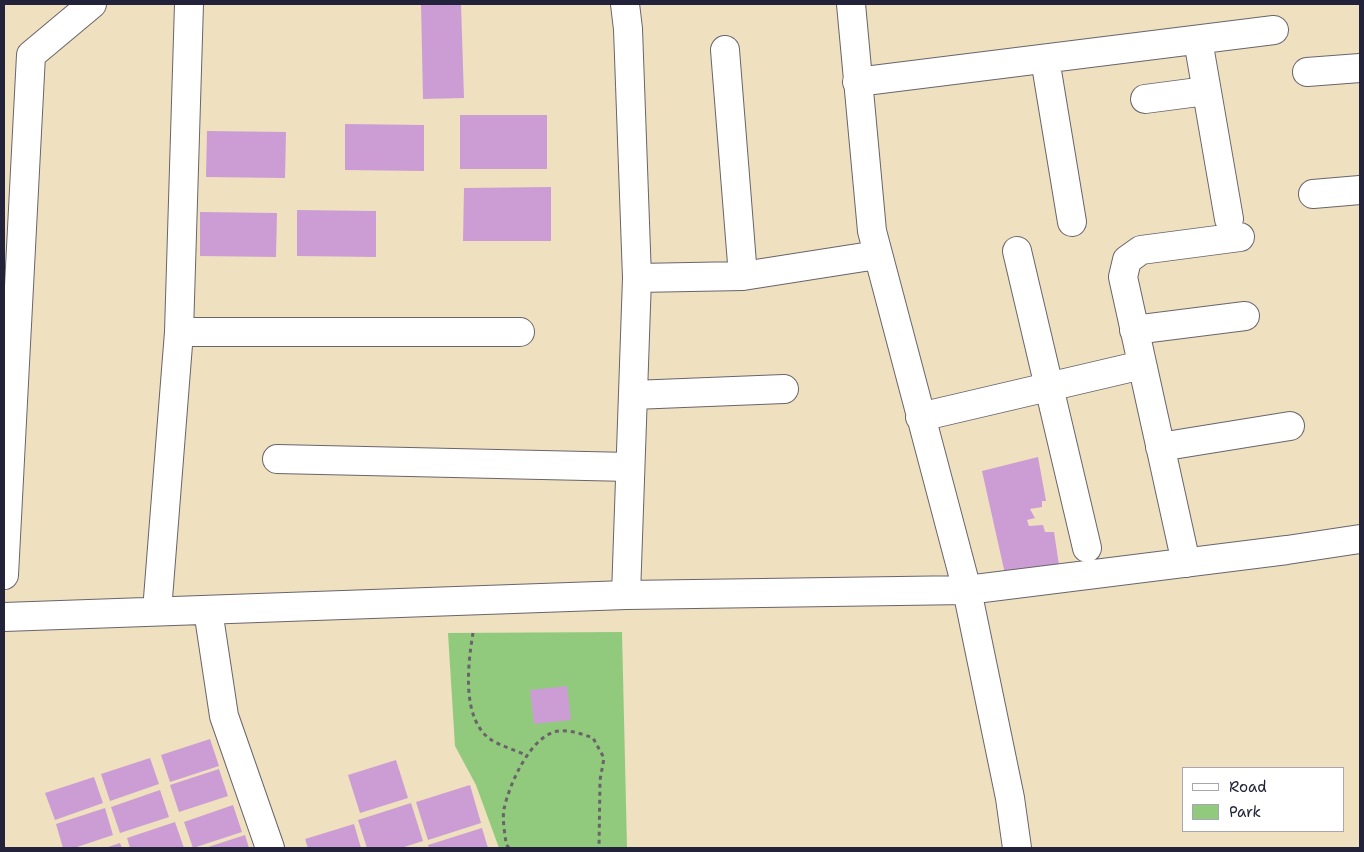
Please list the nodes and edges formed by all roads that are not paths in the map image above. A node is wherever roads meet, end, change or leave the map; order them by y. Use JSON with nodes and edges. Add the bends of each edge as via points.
{"nodes":[{"id":1,"x":92,"y":4,"type":"edge"},
{"id":2,"x":189,"y":4,"type":"edge"},
{"id":3,"x":625,"y":4,"type":"edge"},
{"id":4,"x":851,"y":4,"type":"edge"},
{"id":5,"x":1274,"y":30,"type":"dead end"},
{"id":6,"x":1198,"y":40,"type":"junction"},
{"id":7,"x":726,"y":50,"type":"dead end"},
{"id":8,"x":1045,"y":59,"type":"junction"},
{"id":9,"x":1360,"y":68,"type":"edge"},
{"id":10,"x":1307,"y":72,"type":"dead end"},
{"id":11,"x":857,"y":82,"type":"junction"},
{"id":12,"x":1206,"y":91,"type":"junction"},
{"id":13,"x":1145,"y":99,"type":"dead end"},
{"id":14,"x":1360,"y":190,"type":"edge"},
{"id":15,"x":1313,"y":194,"type":"dead end"},
{"id":16,"x":1072,"y":222,"type":"dead end"},
{"id":17,"x":1017,"y":251,"type":"dead end"},
{"id":18,"x":877,"y":255,"type":"junction"},
{"id":19,"x":743,"y":276,"type":"junction"},
{"id":20,"x":637,"y":278,"type":"junction"},
{"id":21,"x":1245,"y":316,"type":"dead end"},
{"id":22,"x":1134,"y":330,"type":"junction"},
{"id":23,"x":179,"y":332,"type":"junction"},
{"id":24,"x":520,"y":332,"type":"dead end"},
{"id":25,"x":10,"y":335,"type":"edge"},
{"id":26,"x":1142,"y":365,"type":"junction"},
{"id":27,"x":1049,"y":386,"type":"junction"},
{"id":28,"x":784,"y":389,"type":"dead end"},
{"id":29,"x":633,"y":395,"type":"junction"},
{"id":30,"x":920,"y":417,"type":"junction"},
{"id":31,"x":1290,"y":426,"type":"dead end"},
{"id":32,"x":1160,"y":447,"type":"junction"},
{"id":33,"x":277,"y":459,"type":"dead end"},
{"id":34,"x":630,"y":467,"type":"junction"},
{"id":35,"x":1360,"y":539,"type":"edge"},
{"id":36,"x":1087,"y":548,"type":"dead end"},
{"id":37,"x":1186,"y":563,"type":"junction"},
{"id":38,"x":4,"y":574,"type":"edge"},
{"id":39,"x":967,"y":590,"type":"junction"},
{"id":40,"x":626,"y":595,"type":"junction"},
{"id":41,"x":208,"y":610,"type":"junction"},
{"id":42,"x":157,"y":611,"type":"junction"},
{"id":43,"x":4,"y":616,"type":"edge"},
{"id":44,"x":270,"y":848,"type":"edge"},
{"id":45,"x":1017,"y":848,"type":"edge"}],
"edges":[{"from":1,"to":25,"type":"street","via":[[32,55]]},
{"from":2,"to":23,"type":"street"},
{"from":3,"to":20,"type":"street"},
{"from":4,"to":11,"type":"street"},
{"from":5,"to":6,"type":"street"},
{"from":6,"to":8,"type":"street"},
{"from":6,"to":12,"type":"street"},
{"from":7,"to":19,"type":"street"},
{"from":8,"to":11,"type":"street"},
{"from":8,"to":16,"type":"street"},
{"from":9,"to":10,"type":"street"},
{"from":11,"to":18,"type":"street"},
{"from":12,"to":13,"type":"street"},
{"from":12,"to":22,"type":"street","via":[[1235,228],[1141,250],[1127,260],[1123,278]]},
{"from":14,"to":15,"type":"street"},
{"from":17,"to":27,"type":"street"},
{"from":18,"to":19,"type":"street"},
{"from":18,"to":30,"type":"street"},
{"from":19,"to":20,"type":"street"},
{"from":20,"to":29,"type":"street"},
{"from":21,"to":22,"type":"street"},
{"from":22,"to":26,"type":"street"},
{"from":23,"to":24,"type":"street"},
{"from":23,"to":42,"type":"street"},
{"from":25,"to":38,"type":"street"},
{"from":26,"to":27,"type":"street"},
{"from":26,"to":32,"type":"street"},
{"from":27,"to":30,"type":"street"},
{"from":27,"to":36,"type":"street"},
{"from":28,"to":29,"type":"street"},
{"from":29,"to":34,"type":"street"},
{"from":30,"to":39,"type":"street"},
{"from":31,"to":32,"type":"street"},
{"from":32,"to":37,"type":"street"},
{"from":33,"to":34,"type":"street"},
{"from":34,"to":40,"type":"street"},
{"from":35,"to":37,"type":"street"},
{"from":37,"to":39,"type":"street"},
{"from":39,"to":40,"type":"street"},
{"from":39,"to":45,"type":"street","via":[[1010,798]]},
{"from":40,"to":41,"type":"street"},
{"from":41,"to":42,"type":"street"},
{"from":41,"to":44,"type":"street","via":[[224,716]]},
{"from":42,"to":43,"type":"street"}]}
